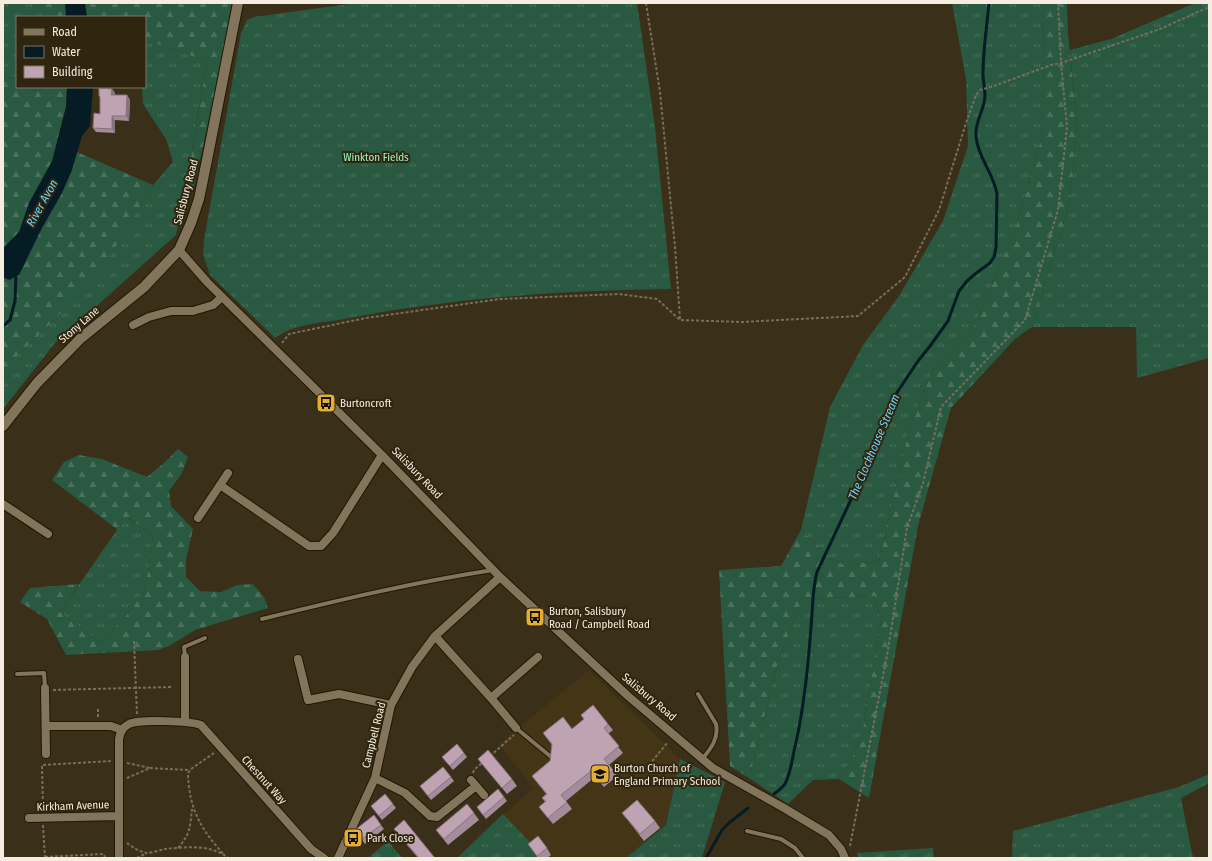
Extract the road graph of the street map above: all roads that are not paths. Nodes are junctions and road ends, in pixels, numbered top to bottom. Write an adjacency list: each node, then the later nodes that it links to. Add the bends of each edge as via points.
1 (238, 3): 2 (main road, Salisbury Road, via 199,198)
2 (179, 250): 3 (street, Salisbury Road); 5 (main road, Stony Lane, via 144,287 81,338 37,383)
3 (222, 297): 4 (street, via 213,305 193,311 171,311); 6 (street, Salisbury Road)
4 (133, 325)
5 (3, 426)
6 (382, 455): 8 (street, via 333,533 321,546 309,546); 12 (street, Salisbury Road)
7 (228, 473): 8 (street)
8 (220, 485): 10 (street)
9 (3, 504): 11 (street)
10 (198, 518)
11 (48, 534)
12 (493, 570): 13 (street, Salisbury Road); 14 (lane, via 340,599)
13 (500, 577): 15 (street, Campbell Road); 31 (street, Salisbury Road, via 628,696)
14 (262, 619)
15 (435, 636): 23 (street); 24 (street, Campbell Road, via 412,667)
16 (206, 638): 17 (lane, via 184,647)
17 (185, 657): 25 (street)
18 (538, 657): 23 (street)
19 (298, 659): 24 (street, via 308,700 339,694)
20 (17, 674): 21 (lane, via 44,673)
21 (45, 689): 26 (street)
22 (698, 694): 31 (lane, via 717,728 711,749)
23 (491, 698): 27 (street)
24 (391, 705): 32 (street, Campbell Road)
25 (186, 722): 28 (street, Chestnut Way, via 130,723); 38 (street, Chestnut Way, via 201,725 311,849)
26 (46, 726): 28 (street, via 111,726); 29 (street)
27 (518, 729): 30 (lane)
28 (122, 730): 34 (street, via 119,739)
29 (46, 754)
30 (550, 756)
31 (702, 759): 41 (street, Salisbury Road, via 713,768 829,835)
32 (375, 778): 33 (street, via 405,793 430,816 437,817 473,783); 39 (street, Campbell Road)
33 (484, 795)
34 (119, 816): 35 (street, Kirkham Avenue); 37 (street)
35 (29, 818)
36 (748, 831): 40 (lane, via 781,839 795,848)
37 (119, 858)
38 (324, 858)
39 (338, 858)
40 (803, 858)
41 (845, 858)

